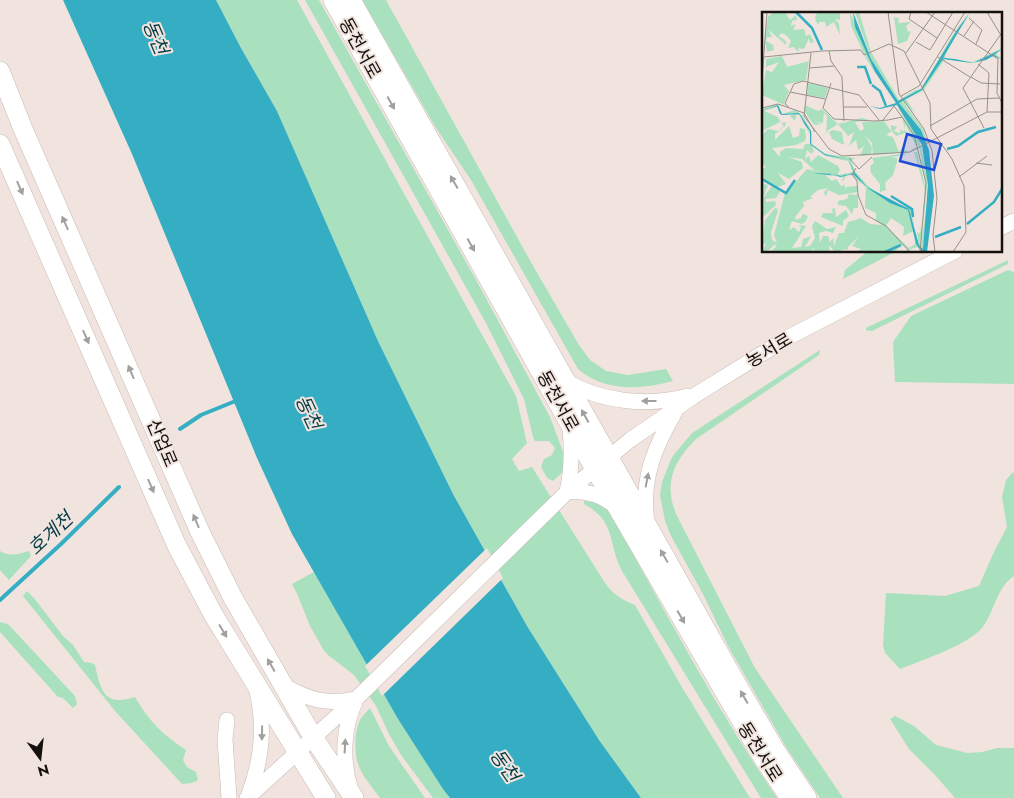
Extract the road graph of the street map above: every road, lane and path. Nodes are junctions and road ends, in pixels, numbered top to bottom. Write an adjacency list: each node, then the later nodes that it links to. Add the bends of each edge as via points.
1 (333, 0): 11 (main road, 동천서로, one-way to 11)
2 (351, 0): 8 (main road, 동천서로, one-way to 2)
3 (0, 71): 17 (main road, 산업로, one-way to 3, via 233,598 200,532)
4 (0, 144): 16 (main road, 산업로, one-way to 16, via 177,546)
5 (1014, 221): 6 (street)
6 (1002, 227)
7 (953, 252): 9 (street, 농서로, via 797,332)
8 (565, 380): 9 (street, one-way to 8, via 677,399 636,401 596,395); 12 (main road, 동천서로, one-way to 8)
9 (697, 394): 10 (street, 농서로)
10 (678, 407): 12 (street, 농서로); 15 (street, one-way to 10, via 645,487 649,468)
11 (569, 422): 12 (main road, 동천서로); 13 (street, via 572,458)
12 (602, 464): 13 (street, 농서로); 14 (main road, 동천서로); 15 (main road, 동천서로)
13 (567, 492): 14 (street, via 593,494 608,500); 18 (street, 농서로)
14 (618, 509): 26 (main road, 동천서로, one-way to 26, via 763,758)
15 (648, 528): 27 (main road, 동천서로, one-way to 15, via 741,692)
16 (256, 685): 21 (main road, 산업로); 23 (street, one-way to 23, via 262,715 262,741 260,761)
17 (284, 685): 18 (street, via 308,698 329,702); 20 (main road, 산업로)
18 (356, 698): 20 (street, 농서로); 22 (street, one-way to 18, via 347,777 345,748 348,722)
19 (227, 720): 24 (street, via 224,739)
20 (314, 737): 21 (street, 농서로); 22 (main road, 산업로)
21 (297, 752): 23 (street, 농서로); 25 (main road, 산업로)
22 (353, 796)
23 (247, 797)
24 (229, 798)
25 (326, 798)
26 (790, 798)
27 (807, 798)

